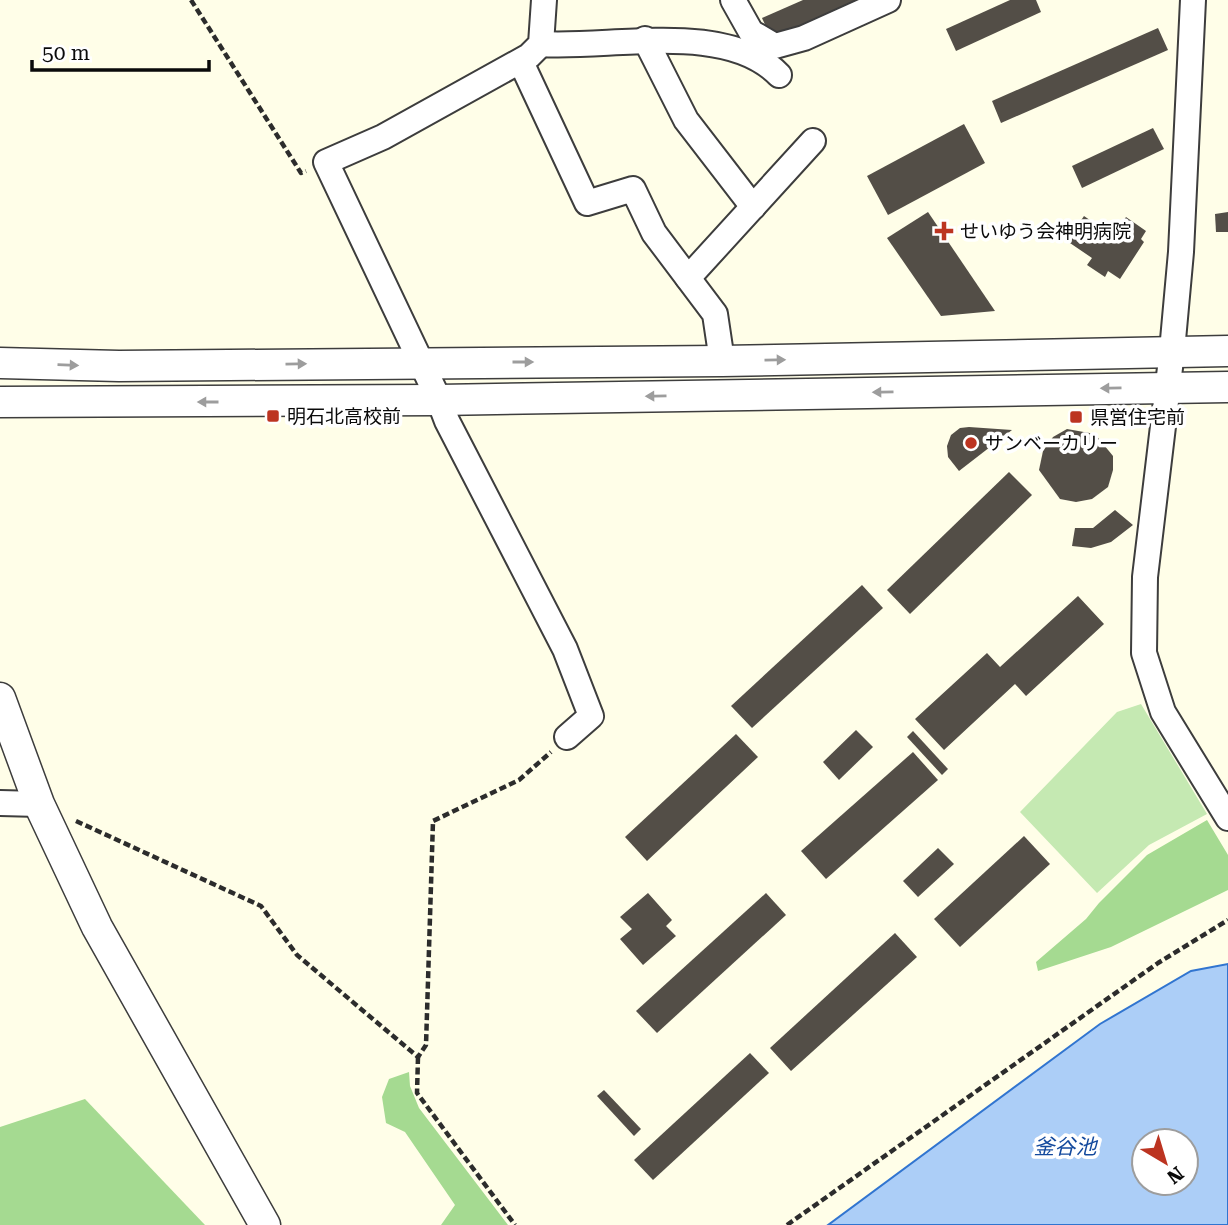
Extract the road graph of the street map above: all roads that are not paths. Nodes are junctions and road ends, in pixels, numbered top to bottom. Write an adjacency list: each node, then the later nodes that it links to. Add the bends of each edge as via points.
1 (544, 0): 6 (street)
2 (733, 0): 3 (street, via 751,32 775,46 804,38)
3 (888, 0)
4 (1193, 0): 12 (street)
5 (645, 39): 6 (street); 8 (street, via 725,46 767,63); 10 (street, via 686,120)
6 (541, 44): 7 (street)
7 (520, 62): 11 (street, via 586,203 633,189 654,233); 14 (street, via 326,162)
8 (779, 75)
9 (813, 141): 10 (street)
10 (753, 207): 11 (street)
11 (688, 278): 15 (street, via 715,314)
12 (1172, 351): 13 (street); 15 (street, one-way to 12); 17 (street)
13 (1228, 351)
14 (422, 362): 15 (street, one-way to 15); 16 (street, one-way to 14); 19 (street)
15 (722, 362)
16 (0, 363)
17 (1167, 387): 18 (street); 19 (street, one-way to 19); 25 (street, via 1145,577 1144,653 1163,712)
18 (1228, 387)
19 (439, 400): 20 (street, one-way to 20); 22 (street, via 565,649 591,716)
20 (0, 402)
21 (0, 698): 24 (street)
22 (567, 737)
23 (0, 803): 24 (street)
24 (39, 804): 26 (street, via 97,927)
25 (1228, 818)
26 (265, 1225)

